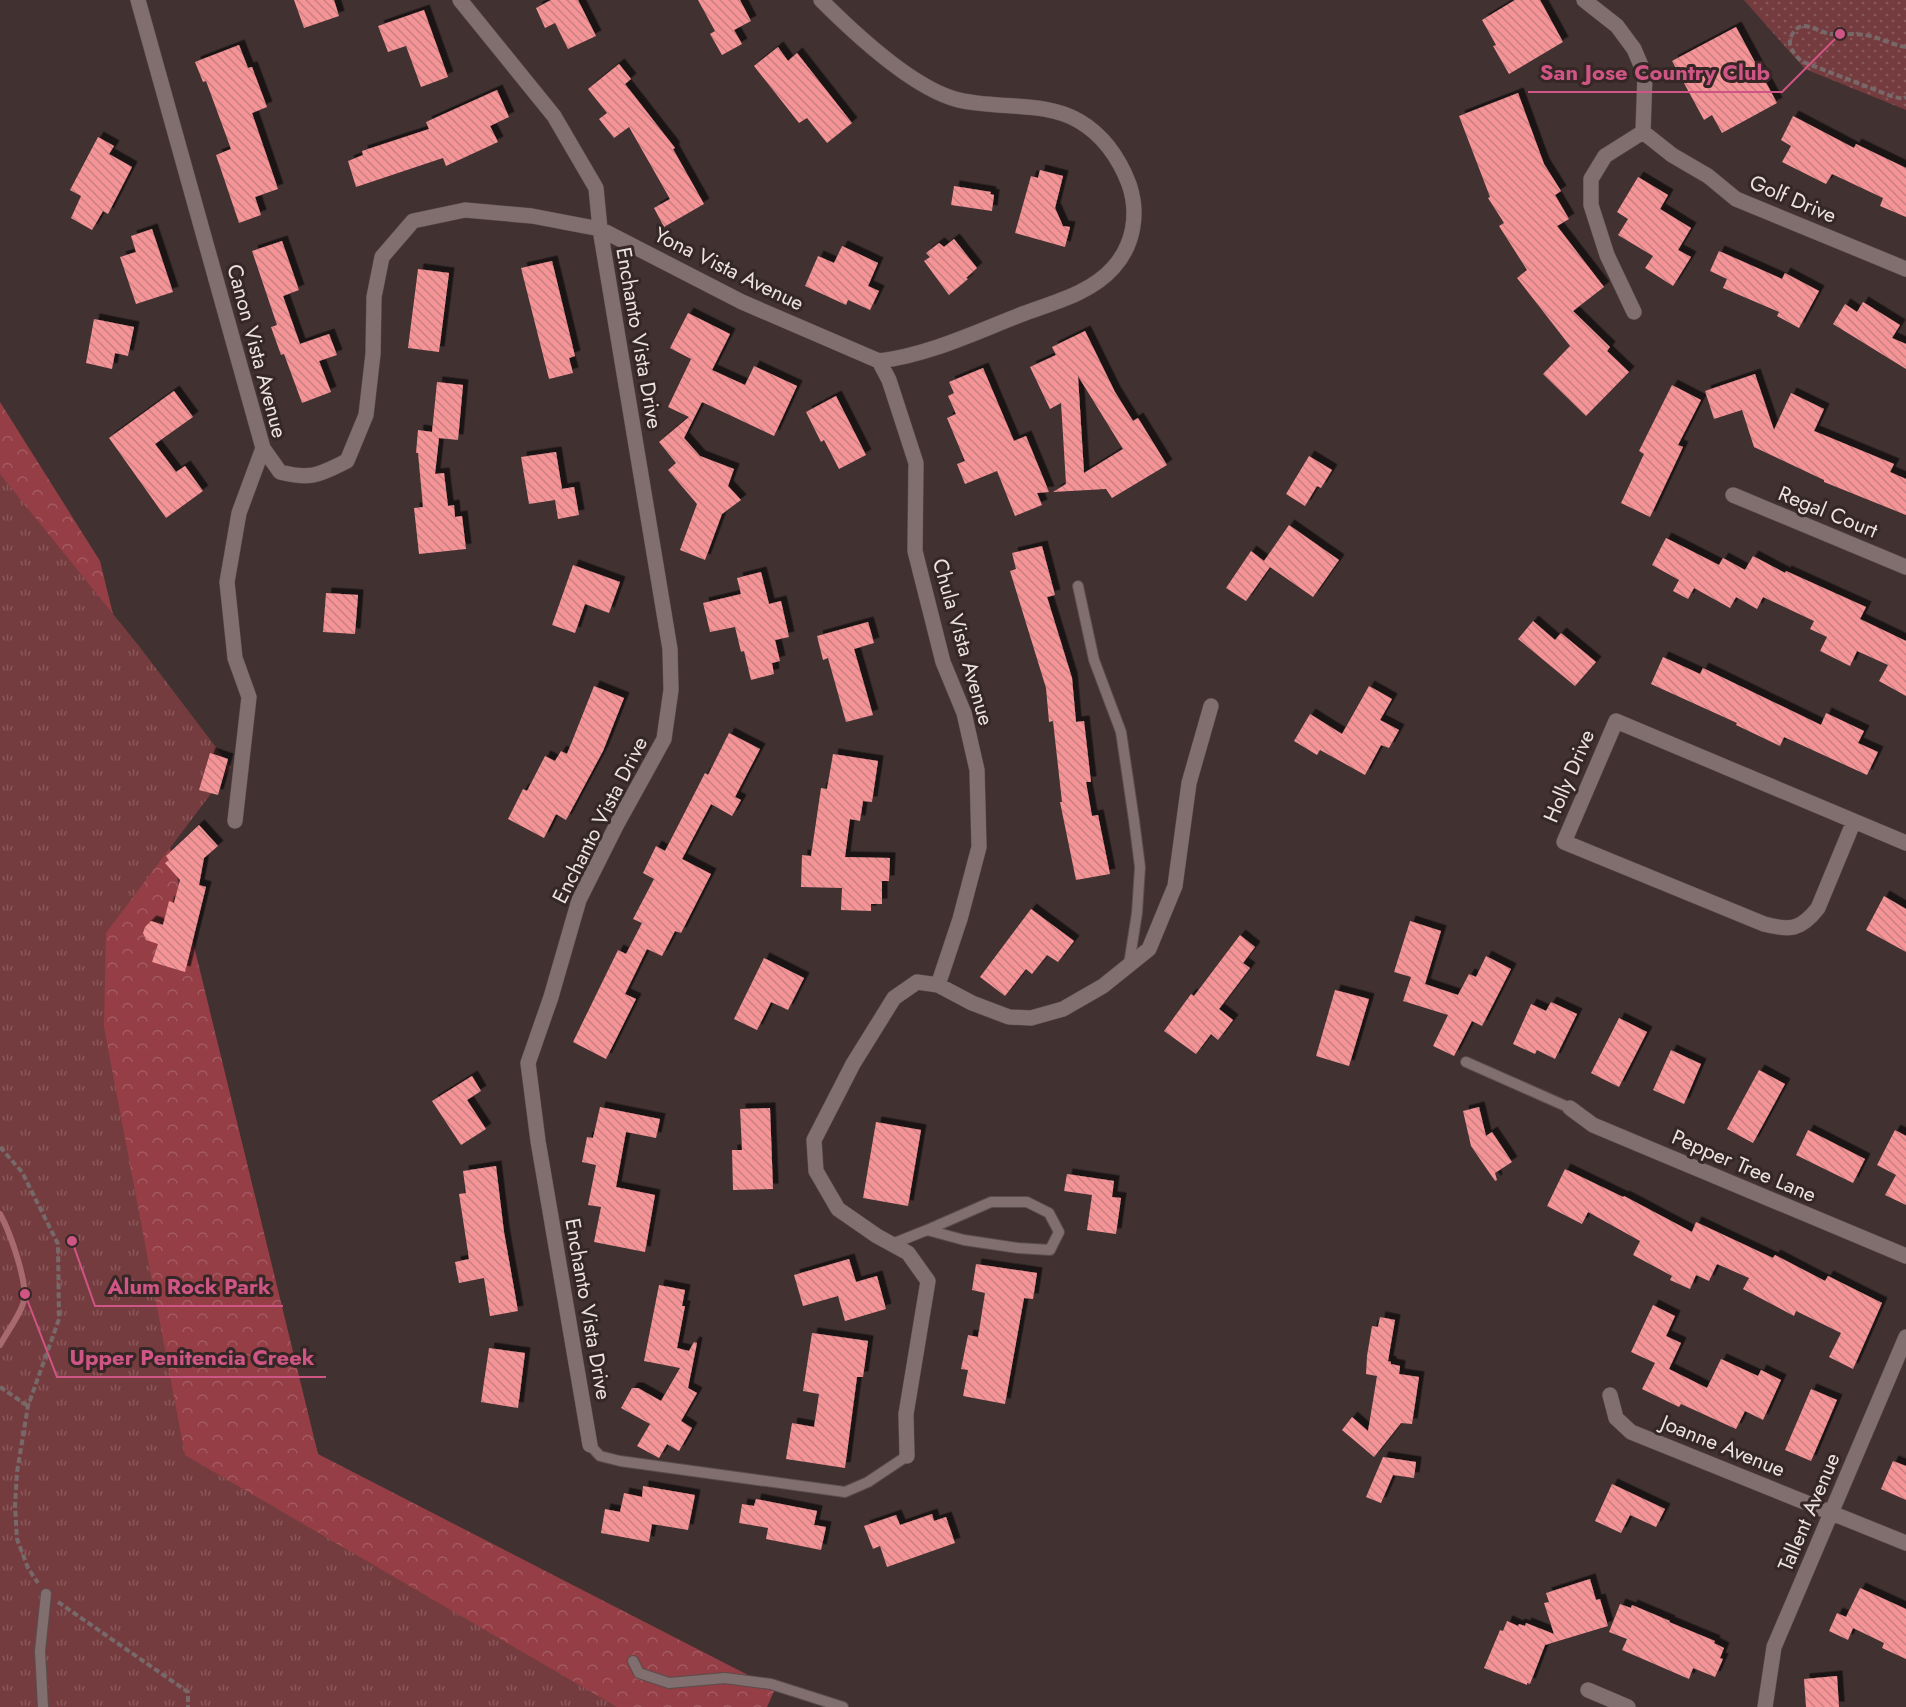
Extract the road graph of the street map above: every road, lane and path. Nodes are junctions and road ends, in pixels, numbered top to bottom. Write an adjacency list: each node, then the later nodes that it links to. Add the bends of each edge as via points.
1 (138, 0): 12 (street, Canon Vista Avenue)
2 (460, 0): 8 (street, Enchanto Vista Drive, via 554,116 596,188)
3 (821, 0): 11 (street, via 899,68 938,92 956,99 1052,111 1079,121 1104,141 1123,169 1134,198 1135,220 1128,245 1113,268 1098,281 1068,297 935,348)
4 (1584, 0): 7 (street, via 1617,26 1634,49 1645,75)
5 (1906, 47): 6 (path, via 1865,34 1830,34 1807,25 1792,33 1790,41 1792,52 1801,61 1891,96)
6 (1906, 97)
7 (1643, 132): 9 (street, Golf Drive, via 1736,199); 10 (street, via 1605,156 1591,178 1591,205 1607,255)
8 (600, 229): 11 (street, Yona Vista Avenue, via 742,303); 12 (street, Yona Vista Avenue, via 532,216 465,210 413,221 382,257 374,297 366,415 347,461 318,475 301,477 280,472); 32 (street, Enchanto Vista Drive, via 670,649 671,690 664,740 579,900 528,1063)
9 (1906, 269)
10 (1634, 312)
11 (879, 361): 21 (street, Chula Vista Avenue, via 916,463 915,551 943,662 964,713 976,770 980,847)
12 (263, 448): 17 (street, Canon Vista Avenue, via 239,513 227,582 235,658 249,697)
13 (1733, 495): 14 (street, Regal Court)
14 (1906, 567)
15 (1078, 586): 20 (lane, via 1094,660 1121,732 1134,820 1140,867)
16 (1211, 706): 20 (street, via 1189,783 1175,886 1149,949)
17 (235, 821)
18 (1854, 821): 18 (street, Holly Drive, via 1616,721 1564,842 1780,929 1808,921 1818,908); 19 (street, Holly Drive)
19 (1906, 843)
20 (1130, 964): 21 (street, via 1063,1009 1031,1017 1010,1017)
21 (938, 985): 26 (street, via 917,982 894,998 853,1064 814,1140 816,1171 838,1209)
22 (1466, 1062): 23 (lane)
23 (1570, 1107): 27 (street, Pepper Tree Lane, via 1593,1125)
24 (0, 1147): 31 (path, via 22,1172 58,1244 59,1320)
25 (927, 1230): 25 (lane, via 964,1240 1050,1250 1059,1232 1049,1213 1027,1202 991,1203); 26 (lane)
26 (892, 1244): 33 (street, via 908,1252 928,1281 906,1414)
27 (1906, 1256)
28 (1906, 1337): 34 (street, Tallent Avenue)
29 (0, 1387): 31 (path)
30 (1610, 1395): 34 (street, Joanne Avenue, via 1616,1418 1631,1432)
31 (28, 1406): 36 (path, via 17,1472 17,1539 28,1568)
32 (590, 1445): 33 (lane, via 600,1456 620,1461 845,1492)
33 (907, 1456)
34 (1832, 1512): 35 (street, Joanne Avenue); 43 (street, Tallent Avenue, via 1774,1647)
35 (1906, 1543)
36 (46, 1594): 39 (lane, via 40,1651); 40 (path, via 188,1692)
37 (633, 1661): 41 (lane, via 639,1673 669,1683 725,1678 771,1684)
38 (1588, 1690): 42 (street)
39 (43, 1707)
40 (188, 1707)
41 (843, 1707)
42 (1629, 1707)
43 (1765, 1707)

